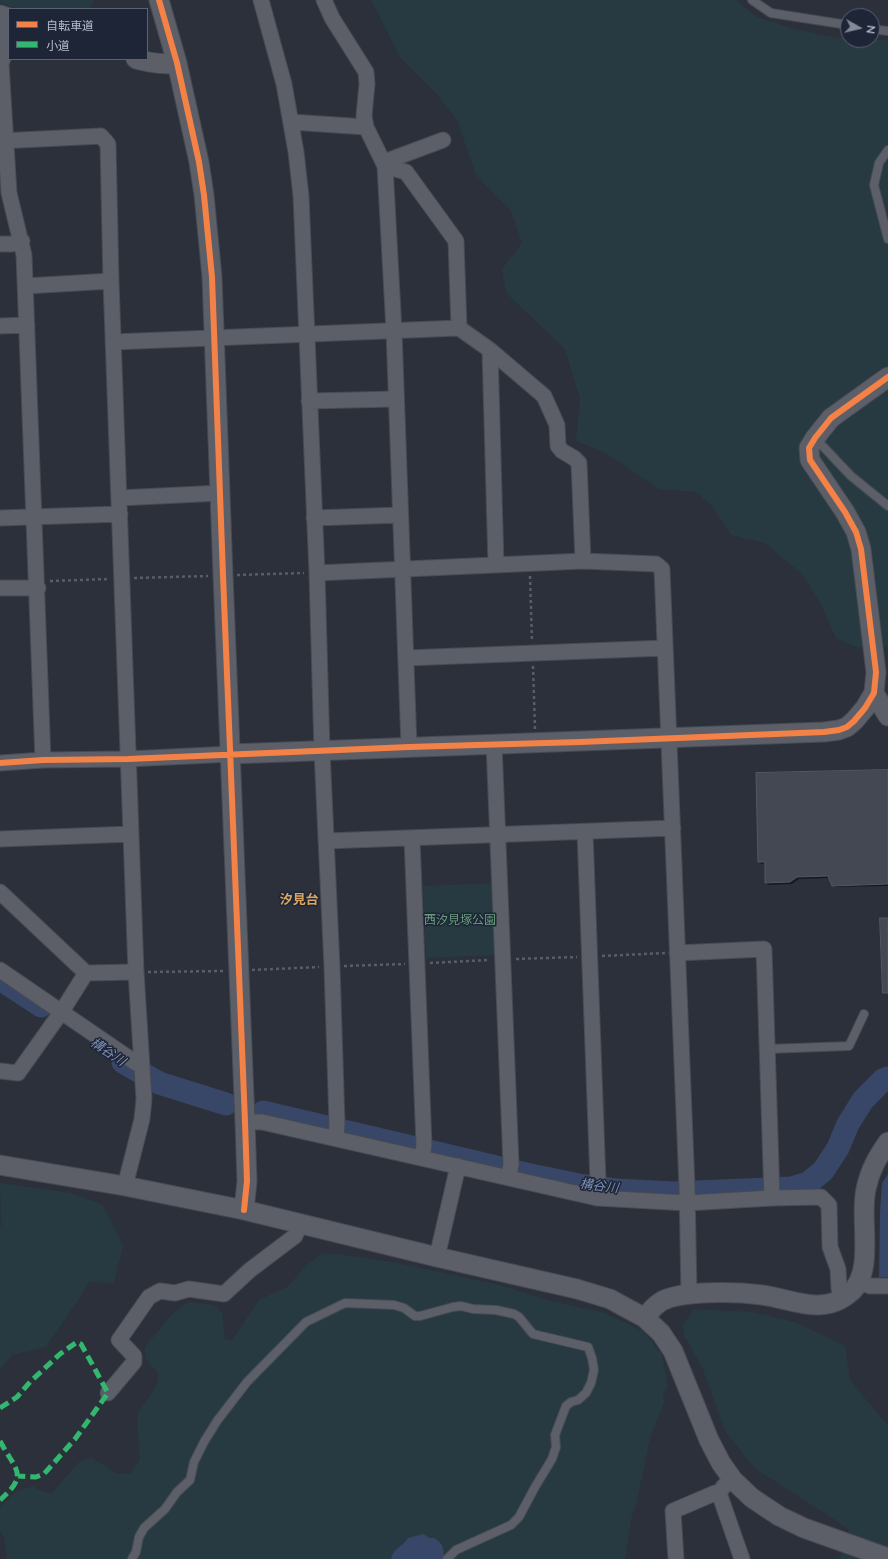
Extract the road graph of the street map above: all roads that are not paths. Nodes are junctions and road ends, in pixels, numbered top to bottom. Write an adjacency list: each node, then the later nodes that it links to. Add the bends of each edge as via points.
1 (261, 0): 10 (street, via 284,84)
2 (324, 0): 11 (street, via 332,18 366,72)
3 (752, 0): 6 (lane, via 771,13)
4 (164, 1): 8 (street)
5 (5, 17): 9 (street, via 2,28 3,58)
6 (840, 24)
7 (140, 60): 8 (street, via 150,63)
8 (177, 63): 26 (street, via 204,195)
9 (0, 64): 13 (street)
10 (291, 122): 11 (street); 25 (street, via 301,196)
11 (366, 127): 15 (street)
12 (443, 140): 15 (street, via 392,160)
13 (3, 141): 17 (street, via 9,193); 19 (street, via 101,136 108,144)
14 (888, 150): 16 (lane, via 879,163 874,185)
15 (385, 166): 23 (street, via 406,172 456,241); 24 (street)
16 (888, 239)
17 (22, 241): 18 (street); 20 (street)
18 (0, 244)
19 (111, 281): 20 (street); 27 (street)
20 (26, 286): 21 (street)
21 (27, 325): 22 (street); 38 (street)
22 (0, 326)
23 (459, 328): 24 (street); 28 (street)
24 (394, 331): 25 (street); 30 (street)
25 (306, 334): 26 (street); 31 (street)
26 (215, 336): 27 (street); 33 (street)
27 (113, 342): 34 (street)
28 (490, 350): 41 (street, via 544,396 557,425 558,446 579,463); 42 (street)
29 (888, 377): 32 (street, via 831,418)
30 (396, 399): 31 (street); 37 (street)
31 (309, 401): 40 (street)
32 (815, 438): 35 (lane, via 851,476); 49 (street, via 809,448 810,460 845,512 856,532 861,549 876,672)
33 (220, 493): 34 (street); 55 (street)
34 (119, 498): 36 (street)
35 (888, 506)
36 (120, 514): 38 (street); 56 (street)
37 (400, 515): 40 (street); 43 (street)
38 (34, 517): 39 (street); 45 (street)
39 (0, 518)
40 (314, 518): 44 (street)
41 (583, 561): 42 (street); 47 (street, via 656,564 662,569)
42 (496, 565): 43 (street)
43 (402, 569): 44 (street); 48 (street)
44 (317, 573): 54 (street)
45 (37, 585): 46 (street); 57 (street)
46 (0, 588)
47 (665, 648): 48 (street); 51 (street)
48 (406, 658): 53 (street)
49 (874, 693): 50 (street); 51 (street, via 854,721 839,730)
50 (888, 716)
51 (669, 738): 52 (street); 59 (street)
52 (494, 744): 53 (street); 62 (street)
53 (409, 747): 54 (street)
54 (322, 751): 55 (street); 65 (street)
55 (231, 754): 56 (street); 76 (street)
56 (128, 759): 57 (street); 61 (street)
57 (43, 760): 58 (street)
58 (0, 763)
59 (673, 828): 60 (street); 67 (street)
60 (585, 832): 62 (street); 84 (street)
61 (131, 834): 64 (street); 69 (street)
62 (498, 835): 63 (street); 82 (street)
63 (412, 838): 65 (street); 79 (street)
64 (0, 839)
65 (326, 841): 77 (street)
66 (0, 892): 70 (street)
67 (677, 953): 73 (street, via 764,949); 86 (street)
68 (0, 970): 72 (street)
69 (136, 972): 70 (street); 75 (street)
70 (86, 974): 72 (street)
71 (864, 1014): 73 (lane, via 849,1046)
72 (59, 1016): 74 (street, via 18,1073); 75 (street, via 136,1063)
73 (767, 1049): 85 (street)
74 (0, 1071)
75 (142, 1072): 83 (street, via 142,1119)
76 (246, 1122): 77 (street); 87 (street, via 248,1182)
77 (337, 1132): 79 (street)
78 (888, 1142): 90 (street, via 873,1164 866,1190 863,1216 864,1268)
79 (423, 1153): 81 (street)
80 (0, 1165): 83 (street)
81 (458, 1166): 82 (street); 89 (street)
82 (510, 1172): 84 (street)
83 (125, 1186): 87 (street)
84 (598, 1191): 86 (street)
85 (772, 1191): 86 (street); 93 (street, via 821,1197 829,1205 830,1247 838,1269 839,1289)
86 (687, 1196): 92 (street)
87 (244, 1210): 88 (street)
88 (300, 1224): 89 (street); 95 (street, via 295,1236 250,1270 224,1294 189,1289 175,1293 160,1291 150,1297 119,1340 134,1356 134,1362)
89 (437, 1257): 94 (street, via 577,1289 610,1299)
90 (859, 1282): 91 (street, via 870,1286); 93 (street, via 853,1291)
91 (888, 1286)
92 (689, 1294): 93 (street, via 762,1295 821,1306); 94 (street, via 661,1301 651,1309)
93 (845, 1296)
94 (646, 1318): 96 (street, via 673,1351 709,1440)
95 (108, 1393)
96 (733, 1480): 97 (street, via 721,1488); 98 (street, via 752,1498 779,1516 804,1528)
97 (719, 1493): 101 (street, via 673,1511); 102 (street)
98 (888, 1558)
99 (132, 1559): 100 (lane, via 144,1528 165,1509 176,1492 190,1480 194,1462 204,1442 217,1420 247,1382 306,1322 345,1303 394,1304 415,1316 461,1306 496,1310 519,1317 533,1334 588,1347 590,1351 594,1370 591,1383 586,1393 566,1406 555,1435 556,1447 552,1459 519,1517 511,1525 456,1550)
100 (447, 1559)
101 (676, 1559)
102 (742, 1559)

